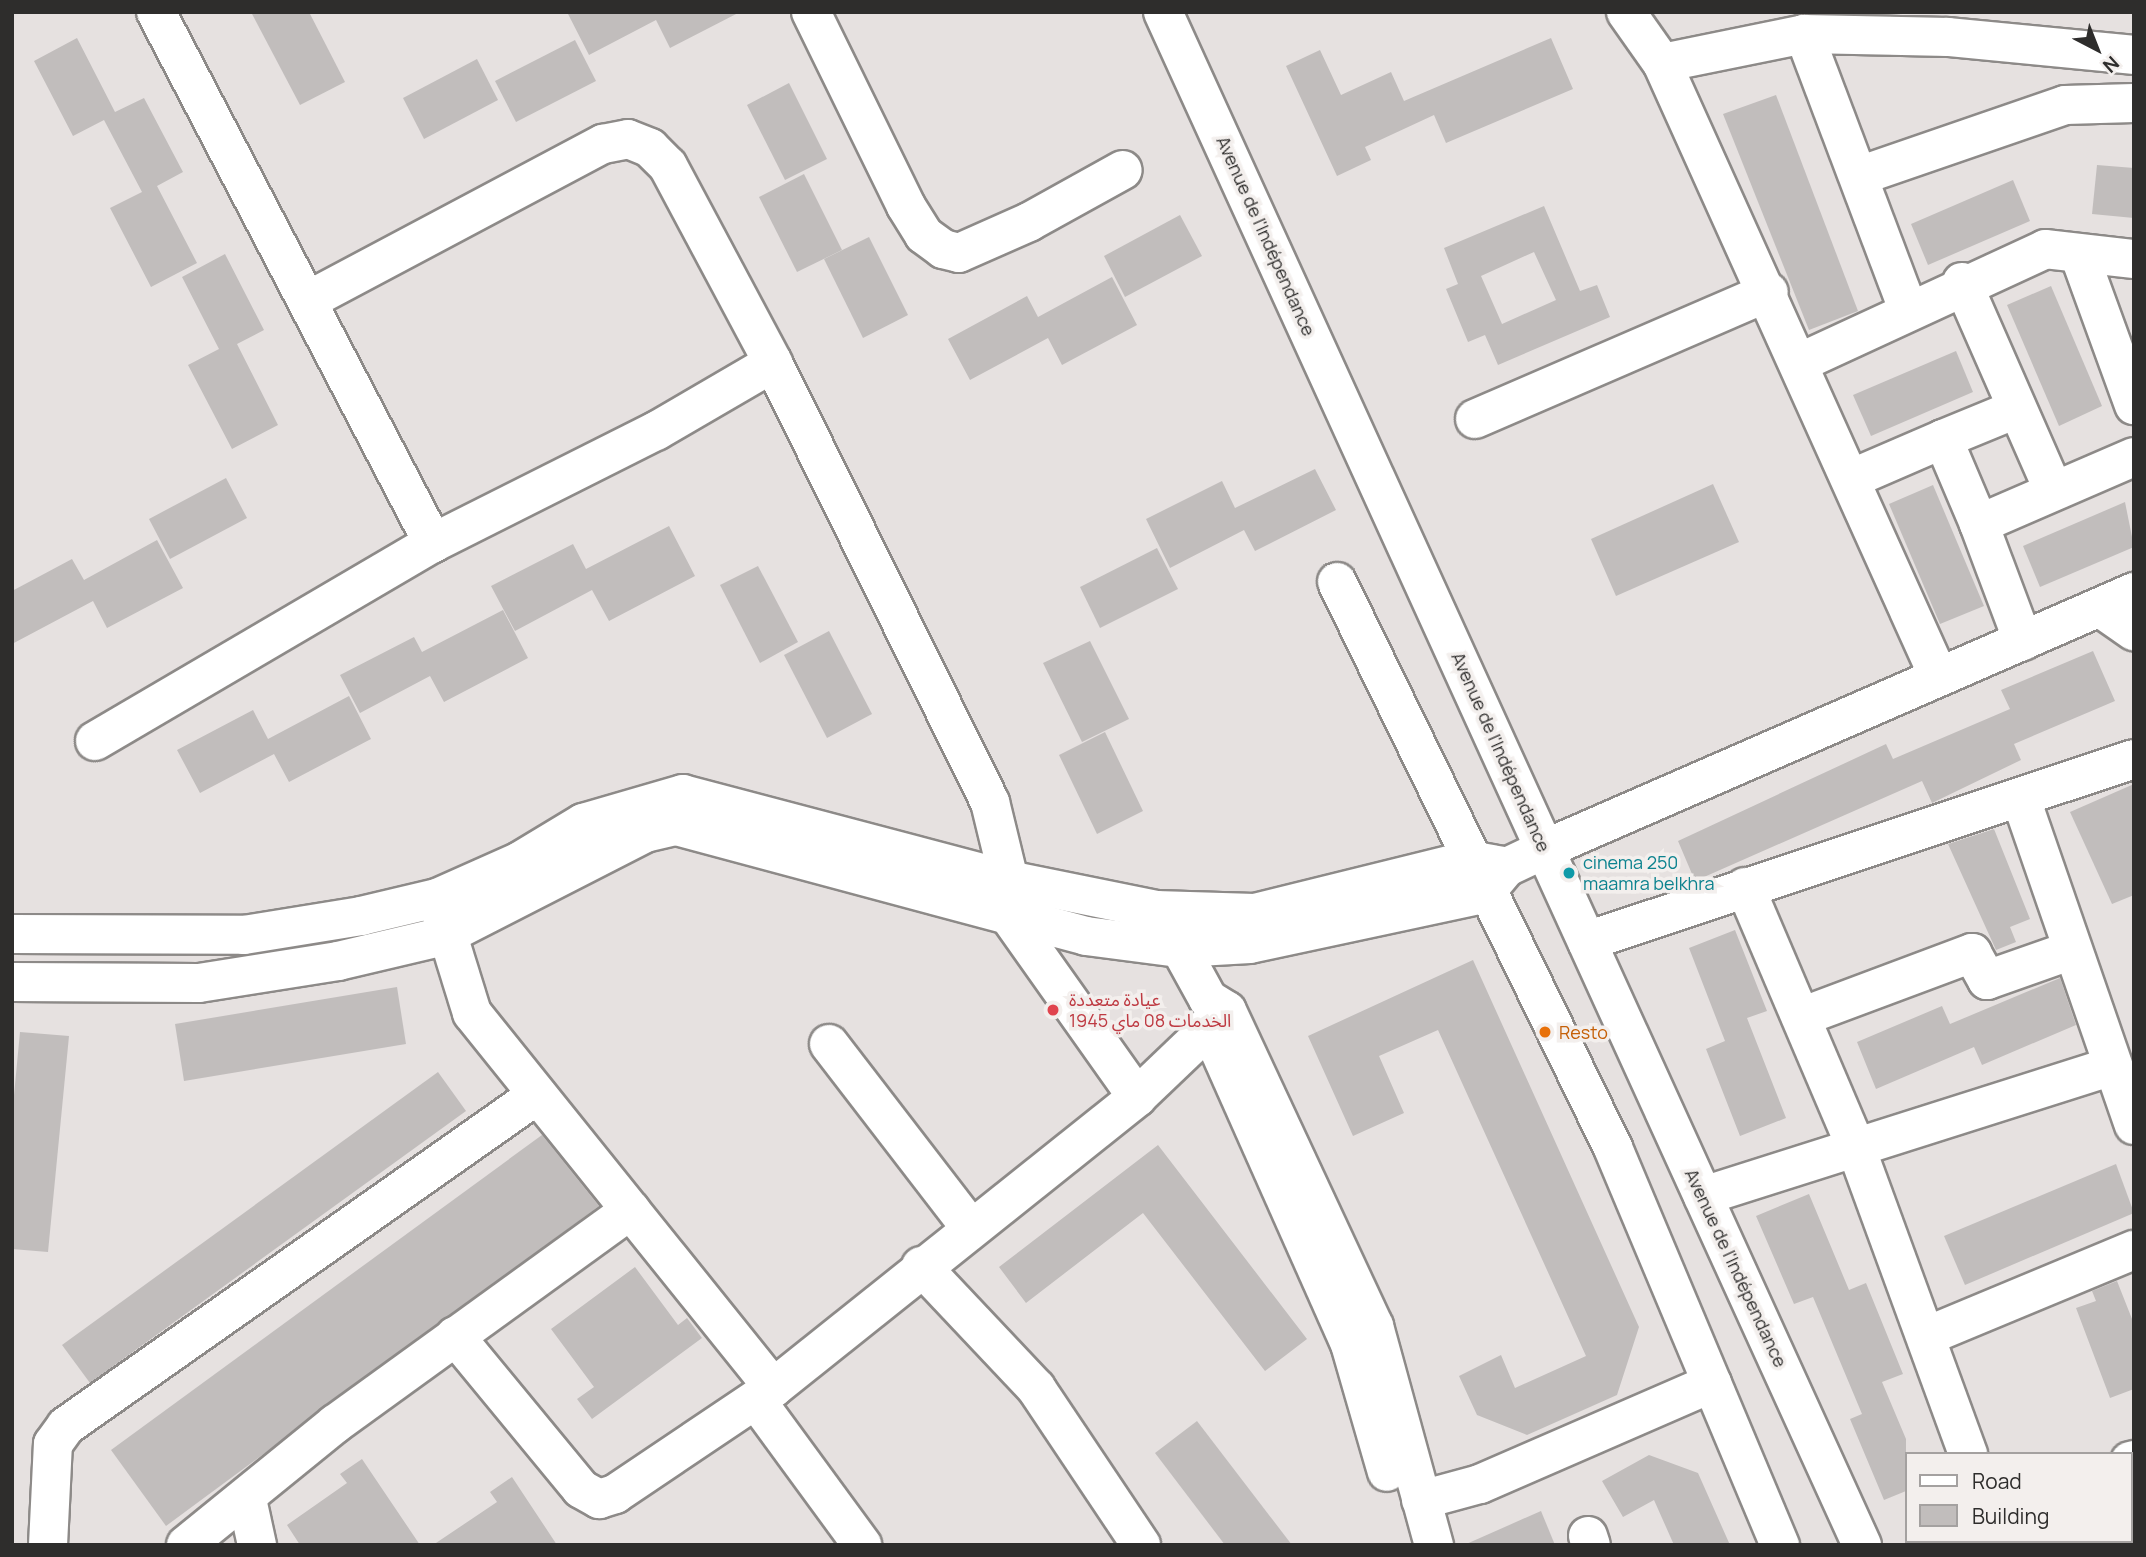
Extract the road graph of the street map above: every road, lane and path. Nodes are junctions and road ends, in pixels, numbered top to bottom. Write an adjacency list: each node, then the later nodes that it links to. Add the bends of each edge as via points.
1 (156, 12): 15 (street)
2 (811, 12): 9 (street, via 906,206 923,235 943,249 959,253 1017,228)
3 (1626, 12): 7 (street)
4 (1171, 20): 36 (street, Avenue de l'Indépendance)
5 (1804, 34): 6 (street, via 1948,37); 7 (street); 10 (street)
6 (2134, 55)
7 (1662, 63): 14 (street)
8 (2134, 103): 10 (street, via 2065,105)
9 (1123, 170)
10 (1859, 176): 16 (street)
11 (2079, 254): 12 (street); 13 (street, via 2045,249); 19 (street)
12 (2134, 259)
13 (1962, 282): 16 (street); 20 (street)
14 (1769, 292): 17 (street); 21 (street)
15 (309, 300): 18 (street, via 603,145 628,139 650,148 668,166); 27 (street)
16 (1908, 309): 17 (street)
17 (1801, 362): 24 (street)
18 (773, 363): 27 (street, via 656,430); 41 (street, via 990,802)
19 (2134, 405)
20 (2016, 409): 22 (street); 25 (street)
21 (1475, 419)
22 (1944, 439): 24 (street); 26 (street)
23 (2134, 457): 25 (street)
24 (1853, 478): 32 (street)
25 (2053, 489): 26 (street)
26 (1979, 524): 31 (street)
27 (433, 543): 33 (street)
28 (1337, 582): 37 (street)
29 (2118, 601): 30 (street); 31 (street)
30 (2134, 631)
31 (2023, 641): 32 (street)
32 (1938, 676): 36 (street)
33 (94, 741)
34 (2134, 759): 35 (street)
35 (2021, 799): 39 (street, via 1960,812); 48 (street)
36 (1545, 849): 38 (street); 46 (street, Avenue de l'Indépendance)
37 (1469, 860): 38 (street); 42 (street)
38 (1496, 881): 42 (street); 66 (street)
39 (1745, 887): 46 (street); 52 (street)
40 (437, 898): 41 (street, via 520,861 583,823 683,794); 44 (street, via 244,935); 45 (street)
41 (1009, 898): 42 (street, via 1156,909); 45 (street, via 676,826 645,833); 47 (street, via 1086,936); 56 (street)
42 (1255, 928): 47 (street)
43 (12, 934): 44 (street)
44 (96, 936): 50 (street)
45 (444, 936): 50 (street, via 338,961 199,983); 55 (street, via 472,1013)
46 (1587, 941): 59 (street, Avenue de l'Indépendance)
47 (1180, 948): 51 (street)
48 (2073, 950): 52 (street, via 1987,980 1972,953); 54 (street)
49 (12, 982): 50 (street)
50 (83, 986)
51 (1214, 1013): 56 (street); 70 (street, via 1374,1326); 76 (street, via 1350,1344)
52 (1801, 1017): 58 (street)
53 (829, 1044): 61 (street)
54 (2113, 1066): 57 (street); 58 (street)
55 (537, 1095): 60 (street); 71 (street, via 66,1426 53,1444)
56 (1137, 1097): 61 (street)
57 (2133, 1121)
58 (1855, 1145): 59 (street); 65 (street)
59 (1703, 1196): 79 (street, Avenue de l'Indépendance)
60 (631, 1210): 64 (street); 67 (street)
61 (970, 1227): 63 (street)
62 (2134, 1250): 65 (street)
63 (921, 1266): 67 (street); 75 (street, via 1036,1388)
64 (455, 1336): 67 (street, via 582,1489 599,1499); 69 (street, via 335,1424)
65 (1927, 1336): 68 (street)
66 (1712, 1383): 70 (street, via 1480,1484); 78 (street)
67 (764, 1394): 74 (street)
68 (1967, 1452)
69 (247, 1499): 72 (street); 73 (street)
70 (1421, 1500): 77 (street)
71 (48, 1545)
72 (186, 1545)
73 (257, 1545)
74 (862, 1545)
75 (1141, 1545)
76 (1407, 1545)
77 (1434, 1545)
78 (1780, 1545)
79 (1862, 1545)

